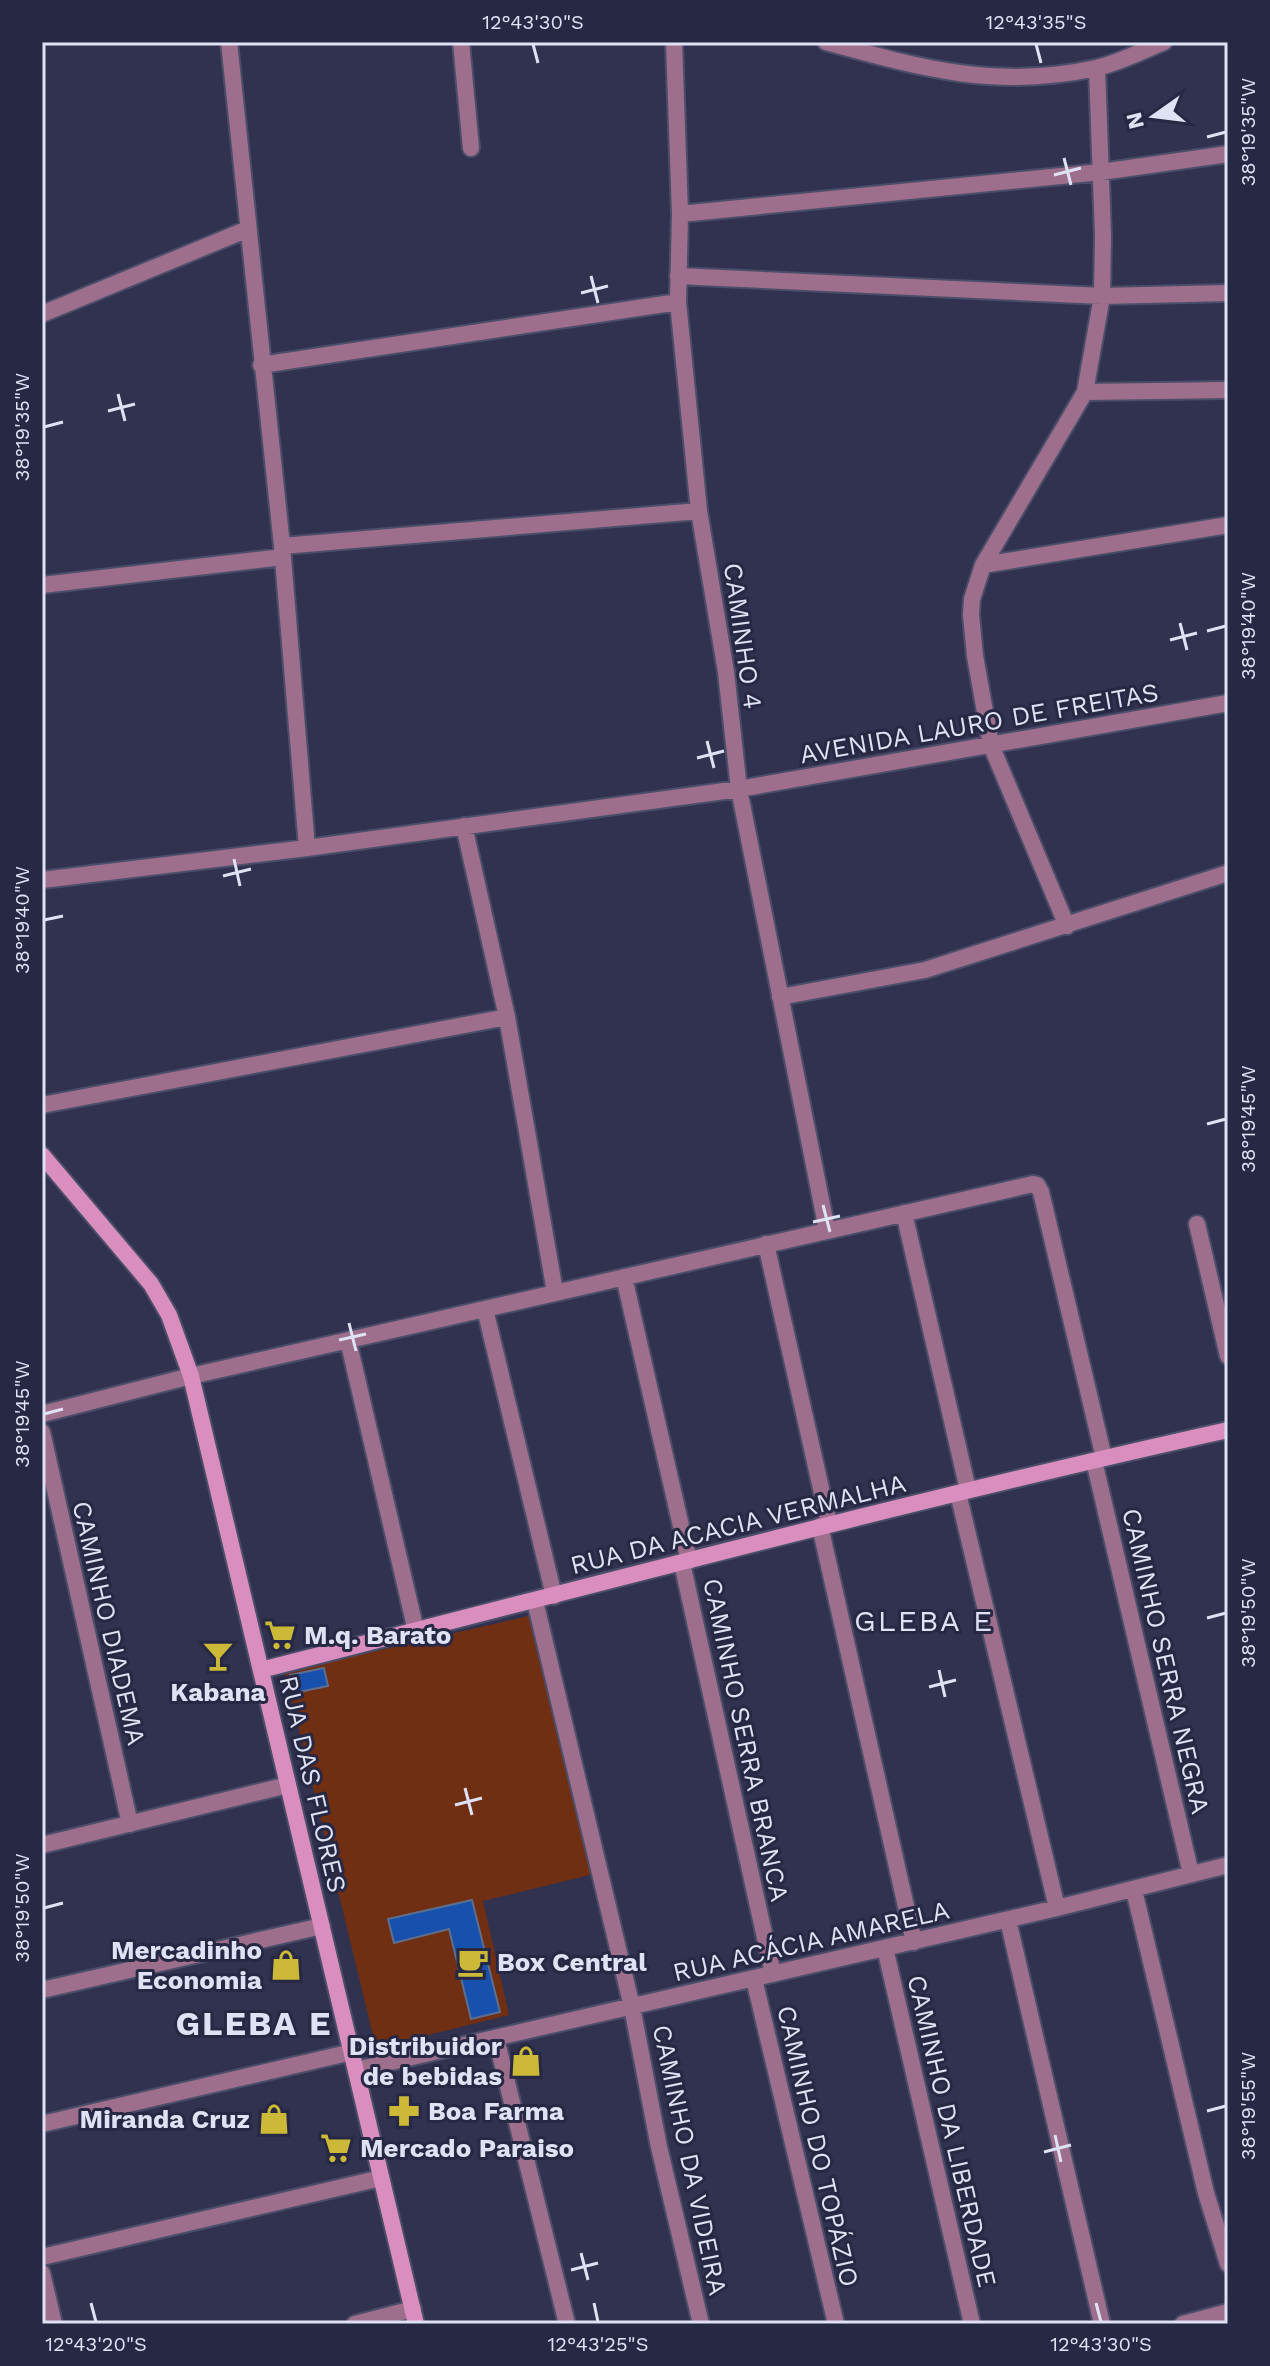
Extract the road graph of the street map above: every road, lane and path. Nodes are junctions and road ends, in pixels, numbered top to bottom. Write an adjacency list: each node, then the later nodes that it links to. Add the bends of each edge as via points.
1 (229, 42): 11 (street)
2 (461, 42): 7 (street)
3 (674, 42): 10 (street, CAMINHO 4)
4 (826, 42): 6 (street, via 909,65 982,77)
5 (1164, 42): 6 (street)
6 (1097, 68): 9 (street)
7 (471, 148)
8 (1228, 154): 9 (street)
9 (1101, 172): 10 (street); 14 (street)
10 (680, 214): 12 (street, CAMINHO 4)
11 (248, 229): 16 (street); 17 (street)
12 (678, 276): 14 (street); 15 (street, CAMINHO 4)
13 (1228, 293): 14 (street)
14 (1102, 296): 19 (street)
15 (678, 302): 17 (street); 20 (street, CAMINHO 4)
16 (42, 314)
17 (261, 365): 22 (street)
18 (1228, 390): 19 (street)
19 (1085, 392): 23 (street)
20 (699, 511): 22 (street); 27 (street, CAMINHO 4)
21 (1228, 525): 23 (street)
22 (282, 552): 24 (street); 29 (street)
23 (983, 565): 26 (street, via 971,615)
24 (42, 585)
25 (1228, 703): 26 (street, AVENIDA LAURO DE FREITAS)
26 (991, 745): 27 (street, AVENIDA LAURO DE FREITAS); 32 (street)
27 (739, 789): 28 (street, AVENIDA LAURO DE FREITAS); 33 (street, CAMINHO 4)
28 (464, 826): 29 (street, AVENIDA LAURO DE FREITAS); 34 (street)
29 (307, 848): 31 (street, AVENIDA LAURO DE FREITAS)
30 (1228, 873): 32 (street)
31 (42, 880)
32 (1067, 926): 33 (street, via 925,970)
33 (780, 997): 39 (street, CAMINHO 4)
34 (507, 1017): 35 (street); 42 (street)
35 (42, 1105)
36 (42, 1155): 46 (street, RUA DAS FLORES, via 151,1284 169,1315)
37 (904, 1213): 39 (street); 50 (street, CAMINHO SERRA NEGRA, via 1037,1185); 51 (street)
38 (1197, 1224): 45 (street)
39 (827, 1230): 40 (street)
40 (766, 1244): 41 (street); 52 (street)
41 (624, 1277): 42 (street); 53 (street, CAMINHO SERRA BRANCA)
42 (555, 1292): 43 (street)
43 (485, 1309): 44 (street); 54 (street)
44 (348, 1340): 46 (street); 56 (street)
45 (1228, 1356)
46 (191, 1376): 47 (street); 57 (street, RUA DAS FLORES)
47 (42, 1414)
48 (1228, 1430): 50 (street, RUA DA ACACIA VERMALHA)
49 (42, 1432): 59 (street, CAMINHO DIADEMA)
50 (1099, 1459): 51 (street, RUA DA ACACIA VERMALHA); 62 (street, CAMINHO SERRA NEGRA)
51 (963, 1492): 52 (street, RUA DA ACACIA VERMALHA); 64 (street)
52 (825, 1525): 53 (street, RUA DA ACACIA VERMALHA); 67 (street)
53 (686, 1562): 54 (street, RUA DA ACACIA VERMALHA); 69 (street, CAMINHO SERRA BRANCA)
54 (554, 1596): 55 (street, RUA DA ACACIA VERMALHA)
55 (535, 1601): 56 (street, RUA DA ACACIA VERMALHA); 72 (street, CAMINHO DA VIDEIRA)
56 (416, 1631): 57 (street, RUA DA ACACIA VERMALHA)
57 (261, 1670): 58 (street, RUA DAS FLORES)
58 (288, 1785): 59 (street); 66 (street, RUA DAS FLORES)
59 (130, 1824): 60 (street)
60 (42, 1845)
61 (1228, 1865): 62 (street, RUA ACÁCIA AMARELA)
62 (1191, 1874): 63 (street, RUA ACÁCIA AMARELA)
63 (1134, 1890): 64 (street, RUA ACÁCIA AMARELA); 79 (street)
64 (1057, 1908): 65 (street, RUA ACÁCIA AMARELA)
65 (1008, 1920): 67 (street, RUA ACÁCIA AMARELA); 89 (street)
66 (322, 1926): 71 (street); 74 (street, RUA DAS FLORES)
67 (914, 1942): 68 (street, RUA ACÁCIA AMARELA)
68 (885, 1948): 69 (street, RUA ACÁCIA AMARELA); 88 (street, CAMINHO DA LIBERDADE)
69 (773, 1974): 70 (street, RUA ACÁCIA AMARELA)
70 (754, 1979): 72 (street, RUA ACÁCIA AMARELA); 87 (street, CAMINHO DO TOPÁZIO)
71 (42, 1990)
72 (632, 2007): 73 (street, RUA ACÁCIA AMARELA); 86 (street, CAMINHO DA VIDEIRA)
73 (496, 2038): 75 (street, RUA ACÁCIA AMARELA); 85 (street)
74 (352, 2052): 75 (street, RUA DAS FLORES); 76 (street)
75 (356, 2070): 77 (street, RUA DAS FLORES)
76 (42, 2124)
77 (381, 2178): 78 (street); 82 (street, RUA DAS FLORES)
78 (42, 2257)
79 (1228, 2264)
80 (42, 2273): 83 (street)
81 (1228, 2312): 90 (street)
82 (414, 2317): 84 (street)
83 (54, 2324)
84 (355, 2324)
85 (567, 2324)
86 (701, 2324)
87 (836, 2324)
88 (972, 2324)
89 (1102, 2324)
90 (1183, 2324)

